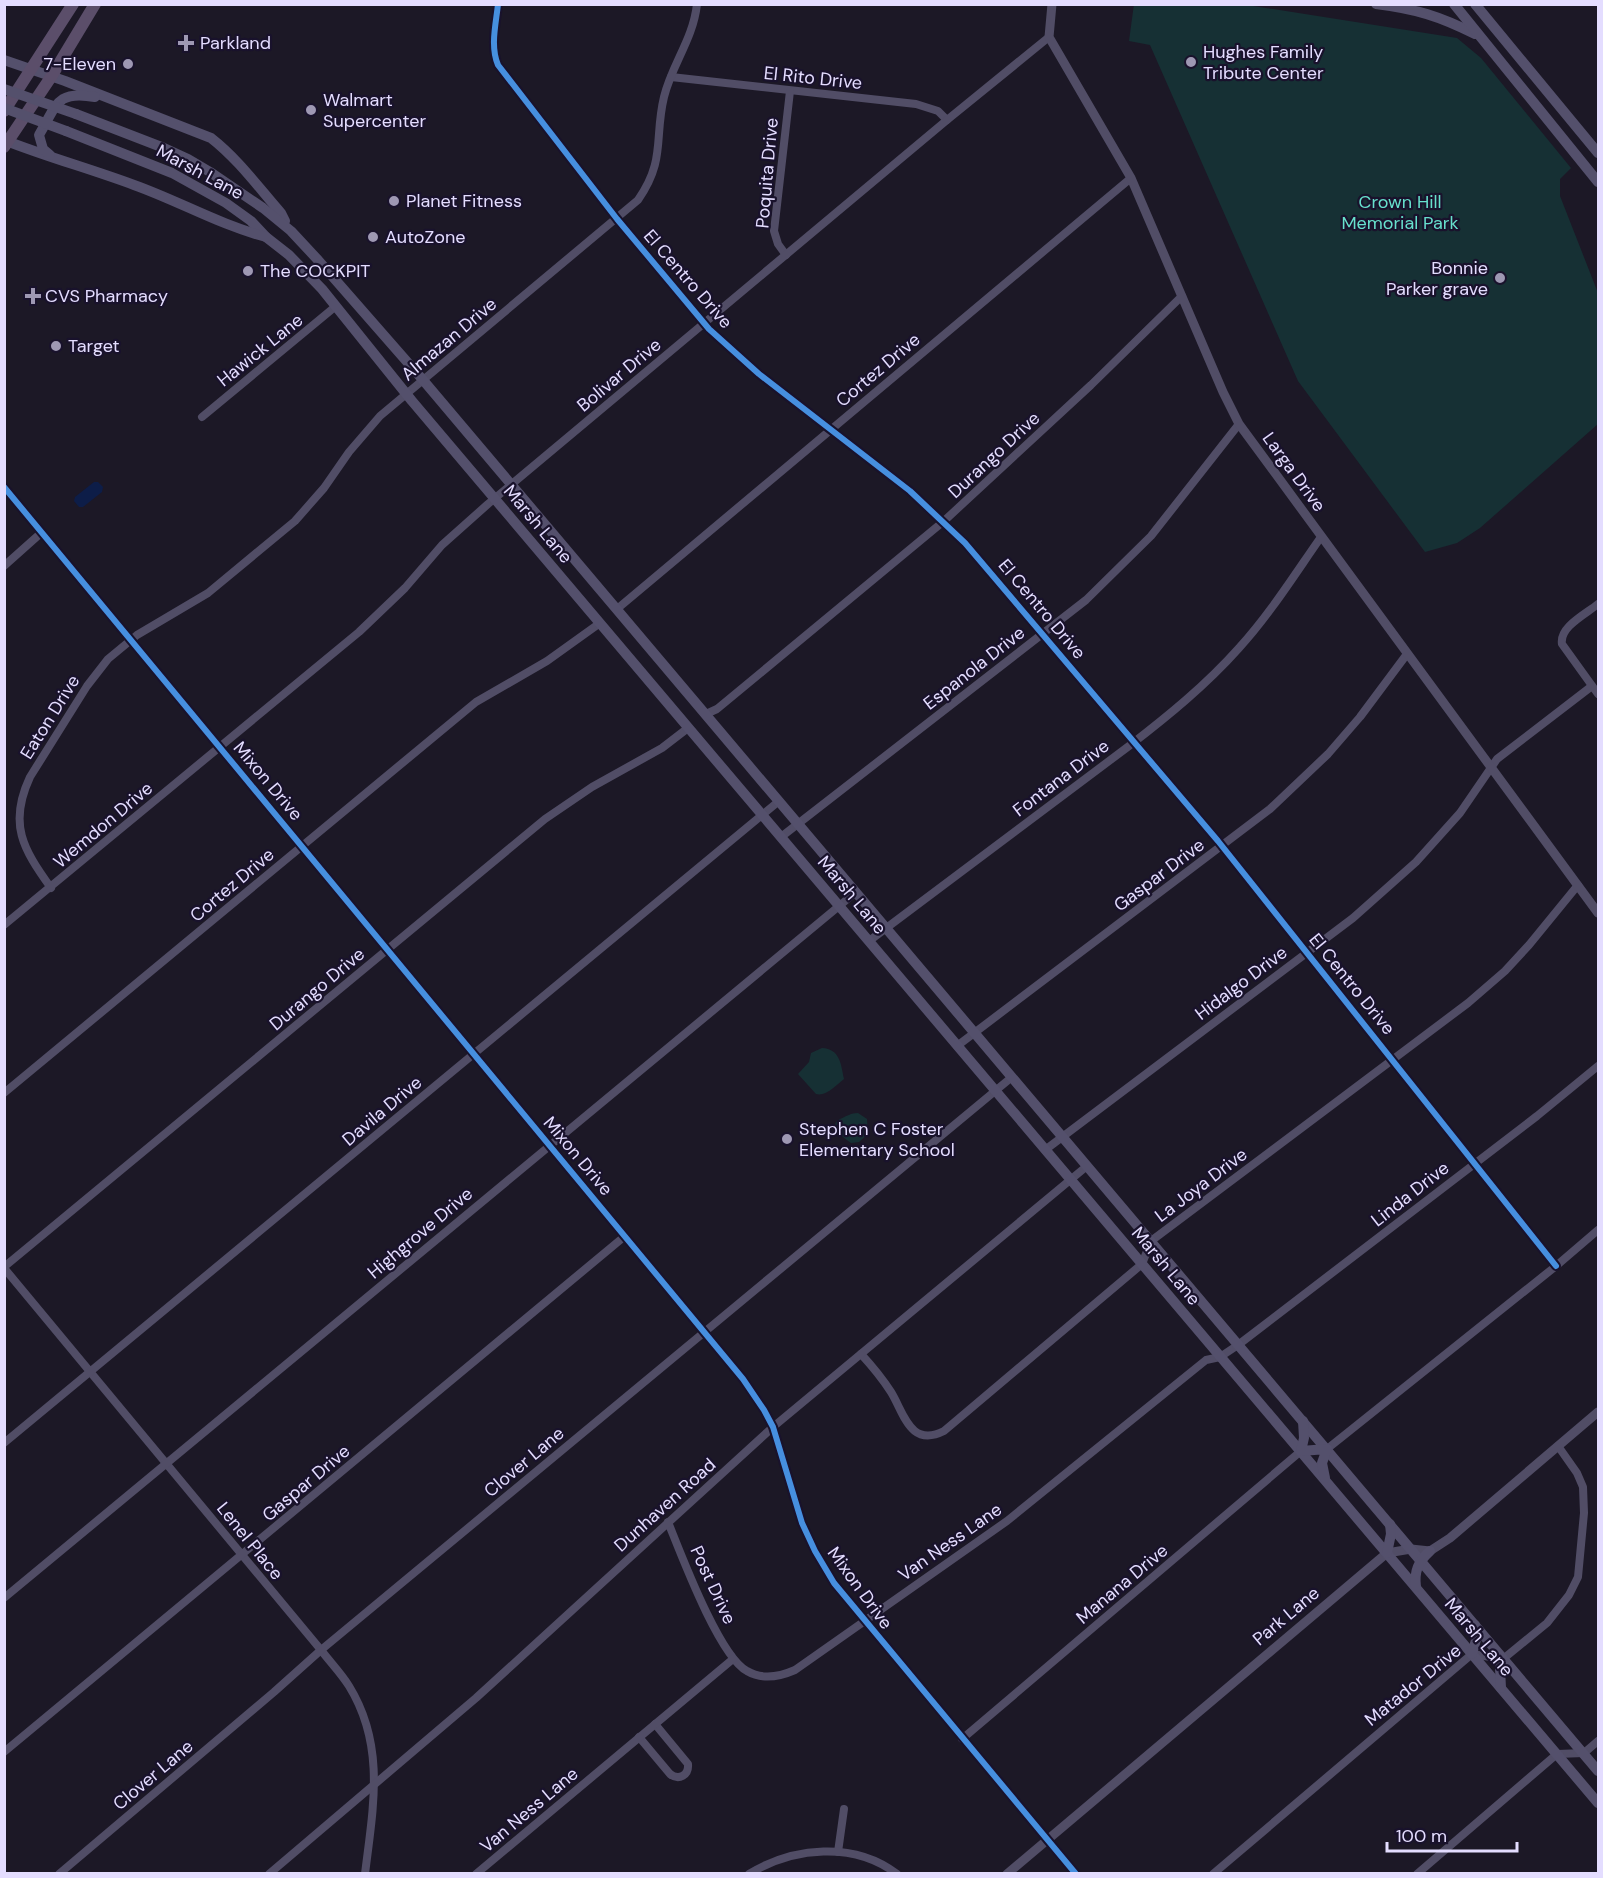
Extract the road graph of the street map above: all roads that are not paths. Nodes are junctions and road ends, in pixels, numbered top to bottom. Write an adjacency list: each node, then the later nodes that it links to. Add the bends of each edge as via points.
1 (73, 4): 12 (main road)
2 (95, 4): 13 (main road)
3 (498, 4): 29 (street, El Centro Drive, via 494,46 498,65)
4 (697, 4): 14 (street, Almazan Drive, via 690,37)
5 (1052, 4): 10 (street)
6 (1376, 4): 9 (main road, via 1430,14)
7 (1454, 4): 9 (main road)
8 (1475, 4): 18 (main road)
9 (1479, 36): 20 (main road)
10 (1049, 38): 21 (street, Bolivar Drive); 27 (street, Larga Drive)
11 (4, 60): 12 (main road)
12 (32, 70): 13 (main road); 19 (main road)
13 (51, 76): 17 (main road); 23 (main road)
14 (671, 77): 16 (street, El Rito Drive); 29 (street, Almazan Drive, via 664,98 655,167 638,200)
15 (4, 89): 30 (main road, Marsh Lane, bridge, via 164,148 210,171)
16 (790, 91): 21 (street, El Rito Drive, via 916,104 938,111); 32 (street, Poquita Drive, via 774,231)
17 (116, 100): 26 (main road, via 72,94 58,102 39,135 43,149); 30 (main road, via 211,138 281,213)
18 (1560, 106): 20 (main road); 22 (main road)
19 (4, 110): 31 (main road, Marsh Lane, bridge, via 172,173 251,221)
20 (1546, 117): 24 (main road)
21 (947, 120): 32 (street, Bolivar Drive)
22 (1584, 135): 24 (main road); 25 (main road)
23 (6, 143): 26 (main road)
24 (1570, 146): 28 (main road)
25 (1599, 153)
26 (55, 159): 31 (main road, via 136,185)
27 (1131, 178): 34 (street, Larga Drive); 41 (street, Cortez Drive)
28 (1599, 182)
29 (616, 219): 36 (street, El Centro Drive); 37 (street, Almazan Drive)
30 (291, 231): 33 (main road, Marsh Lane)
31 (266, 237): 35 (main road, Marsh Lane, via 289,255)
32 (786, 255): 36 (street, Bolivar Drive)
33 (349, 296): 35 (main road); 37 (main road, Marsh Lane)
34 (1182, 296): 40 (street, Larga Drive); 45 (street, Durango Drive)
35 (336, 306): 38 (main road, Marsh Lane); 39 (street, Hawick Lane)
36 (703, 324): 41 (street, El Centro Drive, via 745,363); 42 (street, Bolivar Drive)
37 (423, 380): 38 (street, Almazan Drive); 42 (main road, Marsh Lane)
38 (406, 394): 44 (main road, Marsh Lane); 53 (street, Almazan Drive, via 365,432 295,520 208,593)
39 (202, 417)
40 (1239, 424): 47 (street, Larga Drive); 52 (street, Espanola Drive, via 1151,536 1086,600)
41 (831, 429): 45 (street, El Centro Drive); 50 (street, Cortez Drive)
42 (512, 484): 44 (street, Bolivar Drive); 50 (main road, Marsh Lane)
43 (4, 487): 46 (street, Mixon Drive)
44 (495, 499): 51 (main road, Marsh Lane); 60 (street, Bolivar Drive, via 442,545 359,632)
45 (944, 522): 52 (street, El Centro Drive); 57 (street, Durango Drive, via 717,709)
46 (41, 533): 48 (street); 53 (street, Mixon Drive)
47 (1321, 537): 54 (street, Larga Drive); 59 (street, Fontana Drive, via 1241,646 1211,678)
48 (4, 566)
49 (1599, 604): 55 (street, via 1564,631 1561,639)
50 (617, 609): 51 (main road); 57 (main road, Marsh Lane)
51 (600, 623): 58 (main road, Marsh Lane); 66 (street, Cortez Drive, via 547,661 476,702)
52 (1043, 633): 59 (street, El Centro Drive); 64 (street, Espanola Drive)
53 (130, 639): 60 (street, Mixon Drive); 69 (street, Eaton Drive, via 95,674 21,795 19,823 24,843 33,864)
54 (1407, 654): 61 (street, Larga Drive); 67 (street, Gaspar Drive, via 1328,754 1270,809)
55 (1592, 686): 56 (street); 61 (street, Hidalgo Drive, via 1497,759)
56 (1599, 694)
57 (706, 714): 58 (main road); 62 (main road, Marsh Lane)
58 (688, 728): 63 (main road, Marsh Lane); 76 (street, Durango Drive, via 635,765 564,804)
59 (1135, 742): 67 (street, El Centro Drive); 74 (street, Fontana Drive)
60 (220, 747): 66 (street, Mixon Drive); 69 (street, Wemdon Drive)
61 (1493, 768): 68 (street, Larga Drive); 77 (street, Hidalgo Drive, via 1416,862)
62 (778, 801): 63 (street, Davila Drive); 64 (main road, Marsh Lane)
63 (762, 815): 65 (main road, Marsh Lane); 80 (street, Davila Drive)
64 (798, 823): 65 (street, Espanola Drive); 70 (main road, Marsh Lane)
65 (781, 837): 71 (main road, Marsh Lane)
66 (302, 846): 76 (street, Mixon Drive); 85 (street, Cortez Drive)
67 (1223, 846): 77 (street, El Centro Drive); 78 (street, Gaspar Drive)
68 (1578, 885): 72 (street, Larga Drive); 81 (street, La Joya Drive, via 1505,971)
69 (51, 888): 73 (street, Wemdon Drive)
70 (856, 892): 71 (street, Highgrove Drive); 74 (main road, Marsh Lane)
71 (839, 906): 75 (main road, Marsh Lane); 87 (street, Highgrove Drive)
72 (1599, 912)
73 (4, 926)
74 (886, 928): 75 (street, Fontana Drive); 78 (main road, Marsh Lane)
75 (869, 941): 79 (main road, Marsh Lane)
76 (388, 950): 80 (street, Mixon Drive); 97 (street, Durango Drive)
77 (1307, 953): 81 (street, El Centro Drive); 86 (street, Hidalgo Drive)
78 (974, 1032): 79 (street, Gaspar Drive); 83 (main road, Marsh Lane)
79 (957, 1046): 84 (main road, Marsh Lane)
80 (474, 1054): 87 (street, Mixon Drive); 102 (street, Davila Drive)
81 (1393, 1060): 89 (street, El Centro Drive); 94 (street, La Joya Drive)
82 (1599, 1066): 89 (street, Linda Drive)
83 (1012, 1077): 84 (street, Clover Lane); 86 (main road, Marsh Lane)
84 (995, 1091): 88 (main road, Marsh Lane); 98 (street, Clover Lane)
85 (4, 1093)
86 (1062, 1136): 88 (street, Hidalgo Drive); 90 (main road, Marsh Lane)
87 (550, 1145): 93 (street, Mixon Drive); 110 (street, Highgrove Drive)
88 (1045, 1150): 91 (main road, Marsh Lane)
89 (1475, 1163): 96 (street, El Centro Drive); 99 (street, Linda Drive)
90 (1087, 1166): 91 (street, Dunhaven Road); 94 (main road, Marsh Lane)
91 (1071, 1180): 95 (main road, Marsh Lane); 100 (street, Dunhaven Road)
92 (1599, 1230): 96 (street)
93 (625, 1236): 98 (street, Mixon Drive); 117 (street, Gaspar Drive)
94 (1151, 1241): 95 (street, La Joya Drive); 99 (main road, Marsh Lane)
95 (1142, 1264): 100 (street, La Joya Drive, via 936,1435 918,1434 908,1424 880,1375); 101 (main road, Marsh Lane)
96 (1556, 1266): 108 (street)
97 (4, 1268): 102 (street, Lenel Place)
98 (704, 1332): 105 (street, Mixon Drive, via 743,1379); 123 (street, Clover Lane)
99 (1238, 1345): 101 (street, Van Ness Lane); 104 (main road, Marsh Lane)
100 (861, 1354): 105 (street, Dunhaven Road)
101 (1221, 1357): 109 (main road, Marsh Lane); 121 (street, Van Ness Lane, via 1206,1360 1024,1507)
102 (90, 1372): 106 (street, Davila Drive); 110 (street, Lenel Place)
103 (1599, 1412): 107 (street)
104 (1303, 1421): 108 (main road, Marsh Lane); 109 (main road)
105 (773, 1427): 112 (street, Dunhaven Road); 121 (street, Mixon Drive, via 801,1523 834,1583)
106 (4, 1443)
107 (1558, 1446): 115 (street); 126 (street, via 1583,1487 1578,1577 1547,1623)
108 (1327, 1449): 109 (main road); 111 (main road, via 1322,1463); 113 (main road, Marsh Lane)
109 (1301, 1451): 111 (main road, Marsh Lane); 130 (street, Manana Drive)
110 (166, 1463): 117 (street, Lenel Place); 120 (street, Highgrove Drive)
111 (1325, 1480): 116 (main road, Marsh Lane)
112 (668, 1522): 125 (street, Post Drive, via 702,1604); 136 (street, Dunhaven Road)
113 (1390, 1524): 114 (main road, Marsh Lane); 116 (main road)
114 (1411, 1549): 115 (street); 116 (street); 118 (main road, Marsh Lane)
115 (1430, 1551): 118 (main road)
116 (1387, 1553): 119 (main road, Marsh Lane); 139 (street, Park Lane)
117 (243, 1555): 123 (street, Lenel Place); 132 (street, Gaspar Drive)
118 (1420, 1560): 119 (main road, via 1414,1575); 122 (main road, Marsh Lane)
119 (1416, 1587): 124 (main road, Marsh Lane)
120 (4, 1598)
121 (864, 1621): 125 (street, Van Ness Lane, via 784,1675 757,1676); 130 (street, Mixon Drive)
122 (1475, 1625): 124 (main road); 126 (main road, Marsh Lane)
123 (321, 1650): 136 (street, Lenel Place, via 349,1687 360,1710 370,1741); 141 (street, Clover Lane)
124 (1472, 1654): 126 (street, Matador Drive); 127 (main road, Marsh Lane); 149 (street, Matador Drive)
125 (733, 1659): 128 (street, Van Ness Lane)
126 (1503, 1659): 127 (main road); 134 (main road, Marsh Lane)
127 (1502, 1689): 133 (main road, Marsh Lane)
128 (655, 1724): 129 (street, Van Ness Lane); 129 (street, via 686,1760 688,1771 683,1776 670,1774)
129 (639, 1737): 144 (street, Van Ness Lane)
130 (962, 1738): 139 (street, Mixon Drive)
131 (1599, 1741): 134 (street)
132 (4, 1752)
133 (1557, 1754): 134 (street); 137 (main road, Marsh Lane); 150 (street)
134 (1584, 1754): 135 (main road, Marsh Lane)
135 (1599, 1771)
136 (375, 1785): 142 (street, Dunhaven Road); 143 (street, Lenel Place)
137 (1599, 1803)
138 (844, 1809): 140 (street)
139 (1047, 1840): 147 (street, Park Lane); 148 (street, Mixon Drive)
140 (838, 1852): 145 (street, via 791,1855 768,1862); 146 (street, via 884,1864)
141 (59, 1874)
142 (269, 1874)
143 (365, 1874)
144 (476, 1874)
145 (749, 1874)
146 (897, 1874)
147 (1007, 1874)
148 (1076, 1874)
149 (1213, 1874)
150 (1417, 1874)

